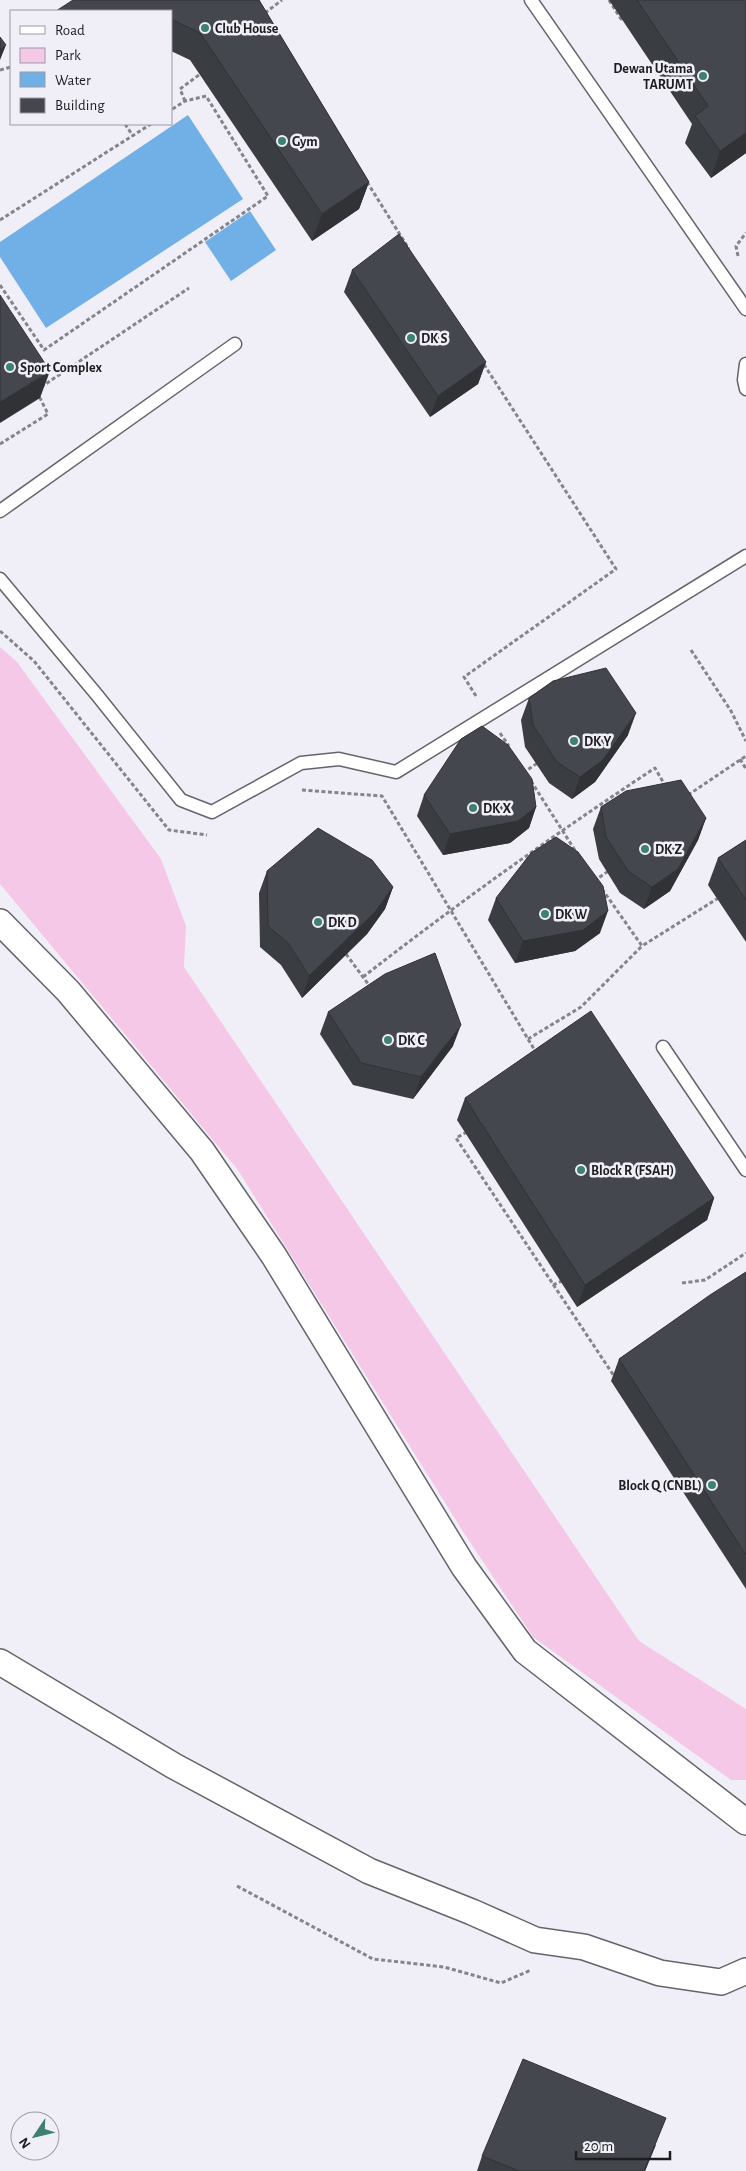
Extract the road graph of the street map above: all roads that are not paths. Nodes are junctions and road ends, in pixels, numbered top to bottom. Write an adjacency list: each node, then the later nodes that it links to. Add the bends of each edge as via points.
1 (531, 0): 2 (lane)
2 (746, 309)
3 (235, 344): 6 (lane)
4 (746, 364): 5 (lane)
5 (746, 389)
6 (0, 511)
7 (746, 556): 8 (lane, via 396,772 339,759 301,763 212,812 181,800)
8 (0, 579)
9 (0, 922): 13 (street, via 68,991 202,1151 274,1256 464,1566 525,1651)
10 (664, 1047): 11 (lane)
11 (746, 1170)
12 (0, 1662): 14 (street, via 174,1766 370,1871 535,1940 584,1947 660,1973 713,1981 721,1982)
13 (746, 1822)
14 (746, 1971)

